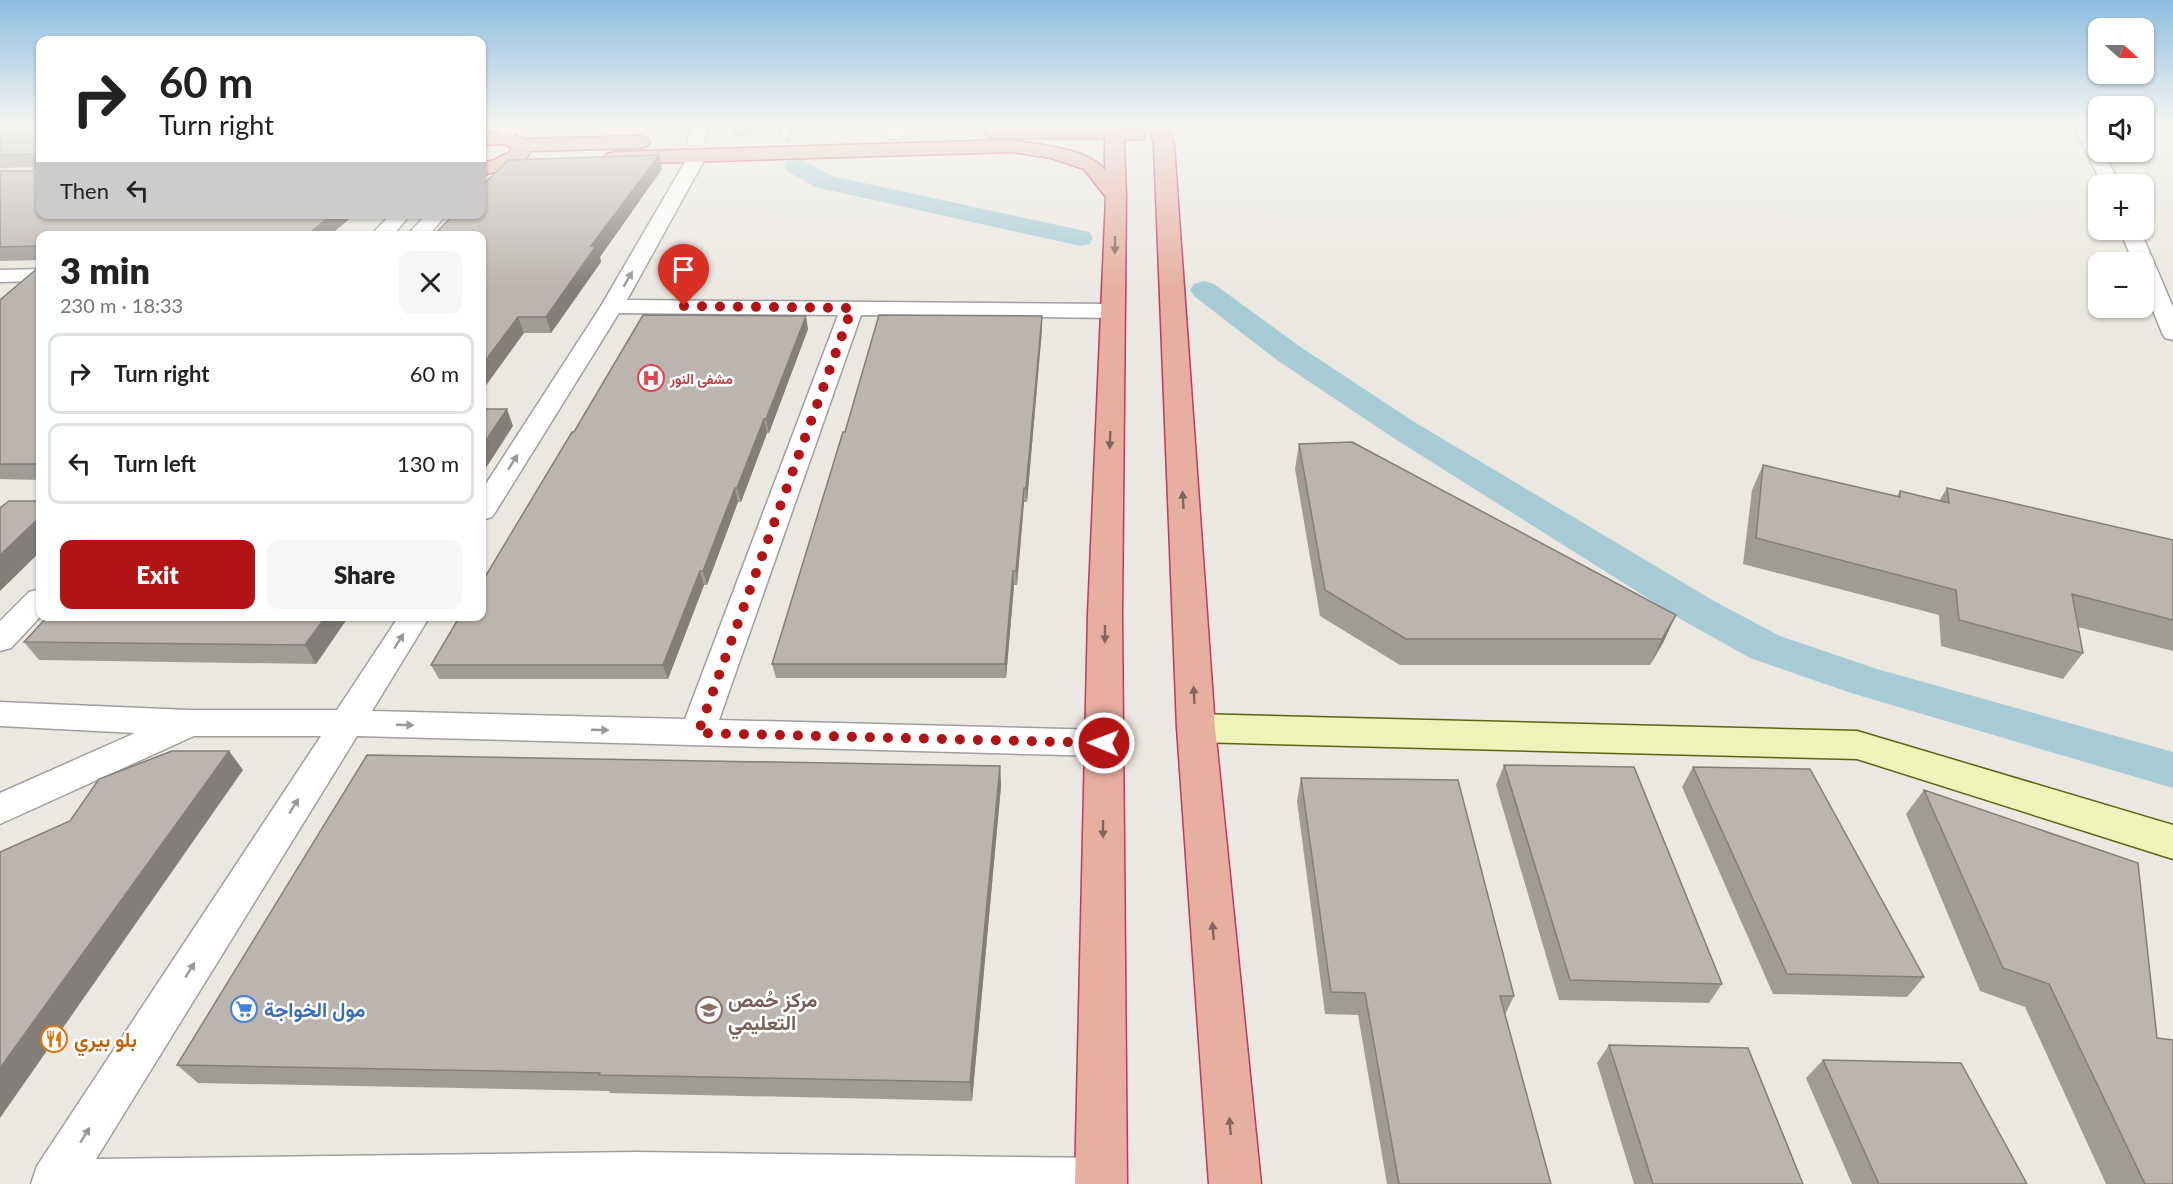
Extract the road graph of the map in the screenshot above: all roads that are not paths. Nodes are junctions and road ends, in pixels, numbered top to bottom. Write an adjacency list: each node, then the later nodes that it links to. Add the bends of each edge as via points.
1 (681, 178): 13 (street, one-way to 1)
2 (1102, 178): 5 (highway)
3 (1122, 178): 5 (highway)
4 (1144, 178): 24 (highway, one-way to 4)
5 (1116, 196): 15 (highway, one-way to 15)
6 (397, 219): 8 (street)
7 (433, 219): 9 (street)
8 (385, 231)
9 (421, 231)
10 (2134, 240): 16 (street)
11 (20, 276): 12 (street)
12 (0, 289)
13 (612, 306): 14 (street); 17 (street, one-way to 13)
14 (852, 308): 15 (street); 25 (street)
15 (1113, 311): 26 (highway, one-way to 26)
16 (2173, 333)
17 (486, 505)
18 (36, 603): 20 (street)
19 (412, 621): 23 (street, one-way to 19)
20 (0, 640)
21 (0, 714): 22 (street)
22 (189, 723): 23 (street); 27 (street)
23 (347, 723): 25 (street, one-way to 25); 31 (street, one-way to 23)
24 (1196, 728): 28 (main road, via 1857,745); 32 (highway, one-way to 24)
25 (698, 733): 26 (street)
26 (1104, 743): 30 (highway, one-way to 30)
27 (0, 809)
28 (2173, 842)
29 (634, 1179): 30 (street); 31 (street)
30 (1101, 1182)
31 (54, 1183)
32 (1234, 1184)

